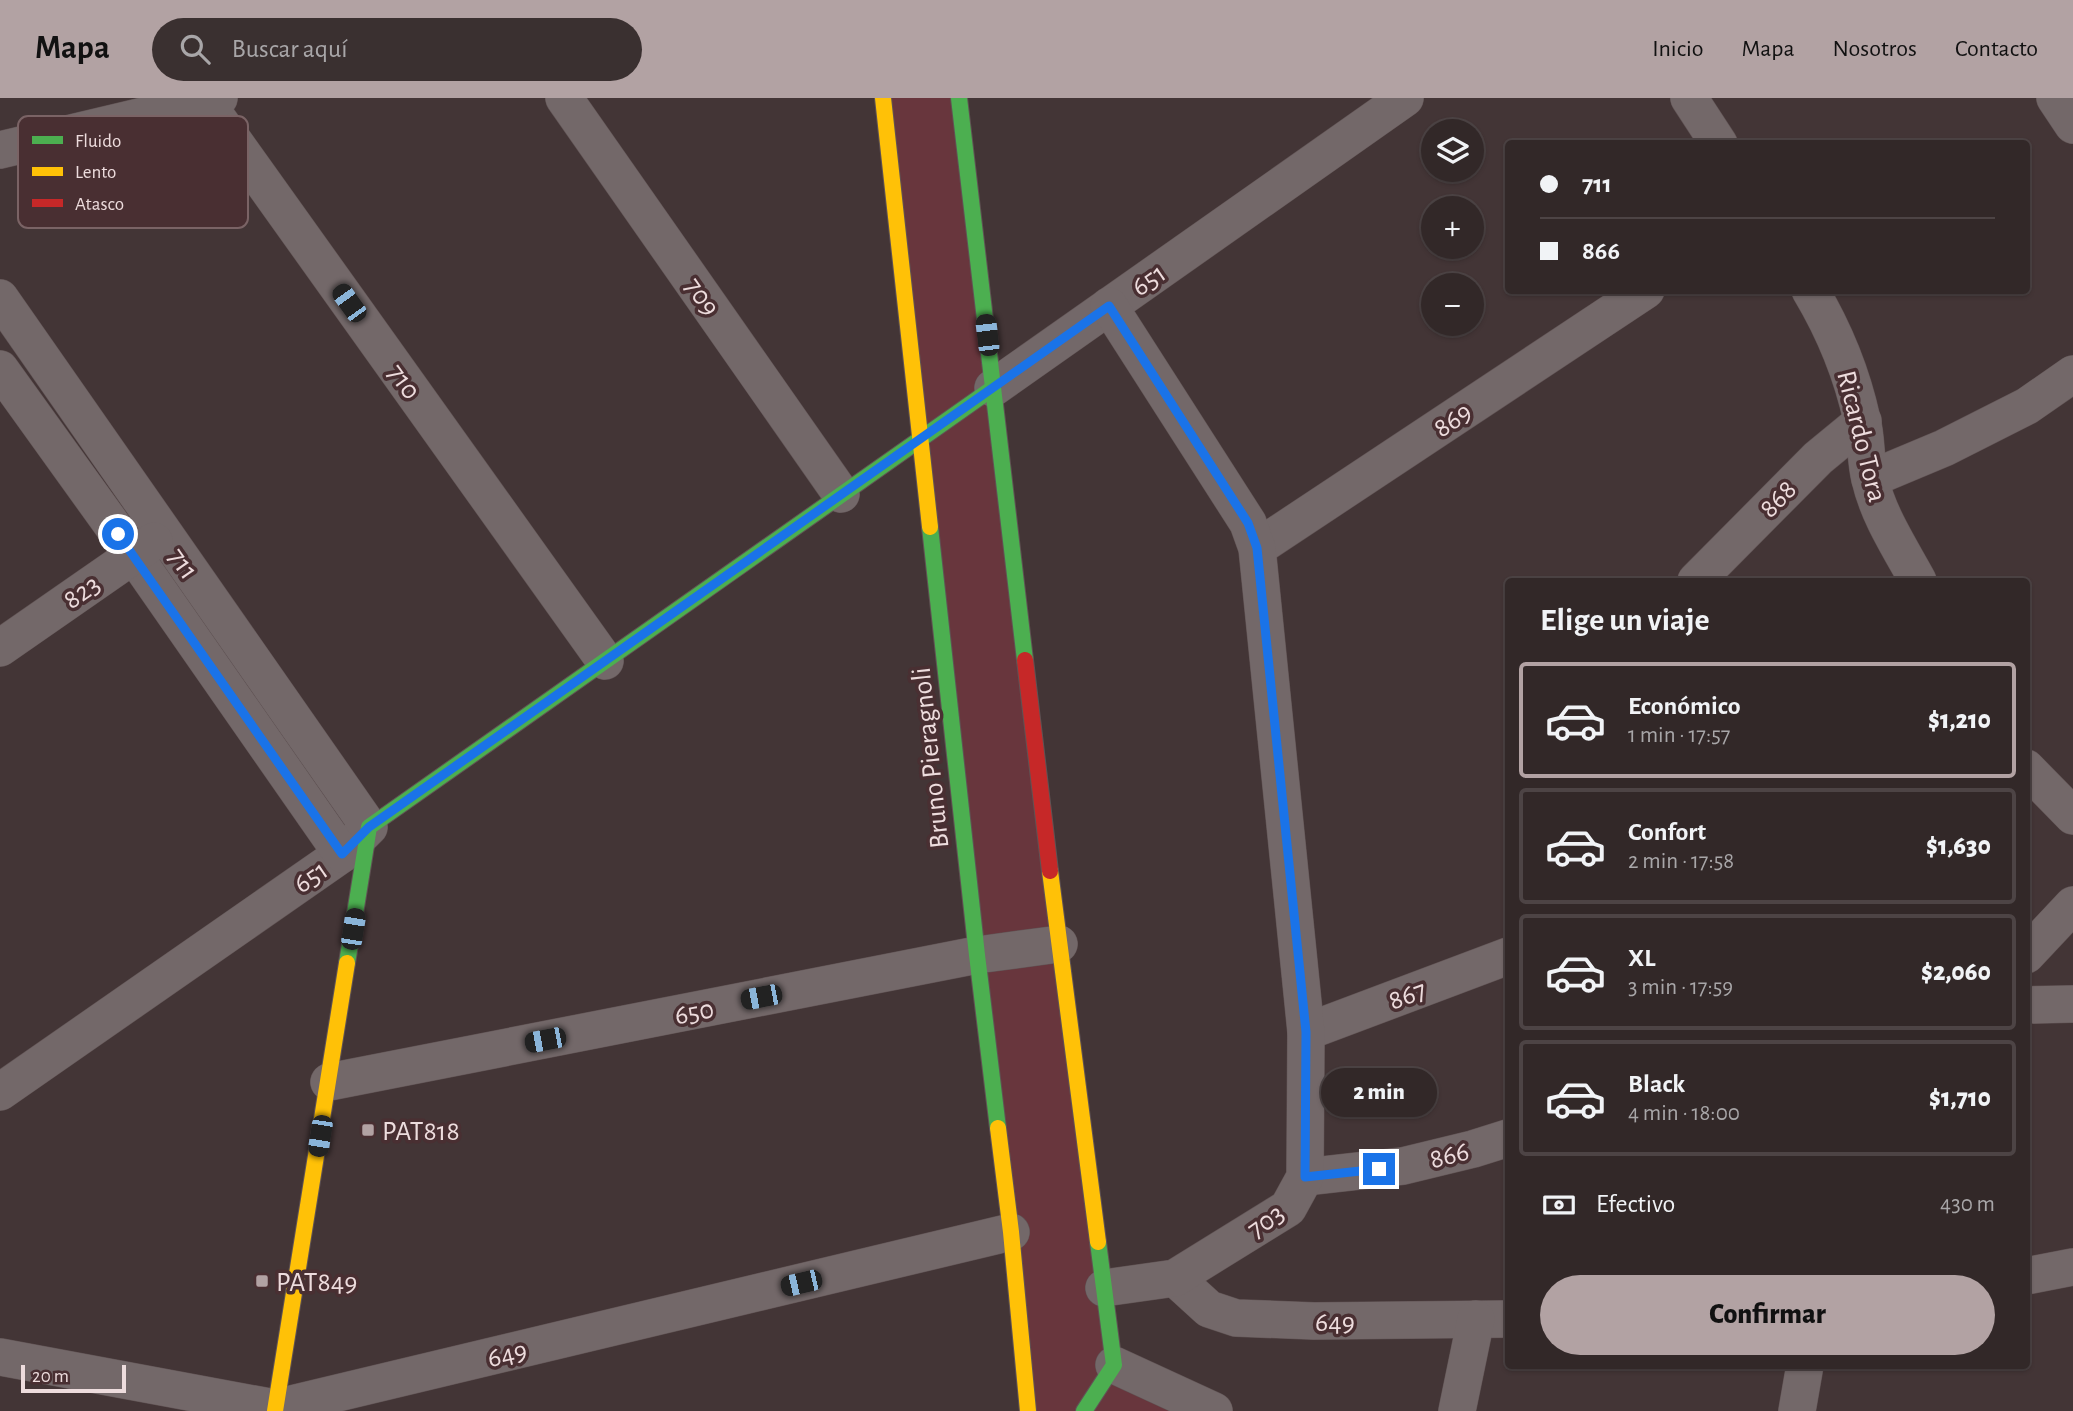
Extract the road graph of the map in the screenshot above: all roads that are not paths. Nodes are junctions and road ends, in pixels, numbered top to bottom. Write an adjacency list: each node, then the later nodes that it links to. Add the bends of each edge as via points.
1 (564, 98): 25 (street, 709)
2 (883, 98): 23 (street, Bruno Pieragnoli)
3 (959, 98): 21 (street)
4 (1405, 98): 18 (street, 651)
5 (1689, 98): 11 (street)
6 (2055, 98): 10 (street)
7 (212, 100): 8 (street); 9 (street, 710)
8 (144, 116)
9 (223, 116)
10 (2073, 125)
11 (1716, 140)
12 (18, 146): 13 (street)
13 (0, 150)
14 (248, 151): 32 (street, 710)
15 (1640, 294): 27 (street, 869)
16 (1812, 294): 22 (street, Ricardo Tora, via 1845,361)
17 (0, 298): 26 (street, 711)
18 (1109, 306): 21 (street, 651); 27 (street, 703, via 1248,523)
19 (0, 369): 28 (street, 711)
20 (2073, 374): 24 (street, via 2027,406)
21 (993, 388): 23 (street, 651); 38 (street)
22 (1863, 421): 24 (street, Ricardo Tora); 29 (street, 868, via 1818,458)
23 (920, 439): 25 (street, 651); 40 (street, Bruno Pieragnoli)
24 (1870, 479): 30 (street, Ricardo Tora, via 1885,522)
25 (841, 494): 32 (street, 651)
26 (163, 534): 28 (street, 823); 35 (street, 711)
27 (1257, 548): 44 (street, 703)
28 (133, 554): 31 (street, 823); 36 (street, 711)
29 (1699, 578)
30 (1915, 578)
31 (0, 648)
32 (605, 661): 35 (street, 651)
33 (2030, 772): 34 (street)
34 (2073, 816)
35 (369, 827): 36 (street, 651); 45 (street)
36 (342, 854): 46 (street, 651)
37 (2073, 905): 39 (street)
38 (1059, 944): 40 (street, 650); 53 (street)
39 (2030, 951)
40 (977, 955): 45 (street, 650); 49 (street, Bruno Pieragnoli)
41 (1505, 957): 44 (street, 867)
42 (2073, 1004): 43 (street)
43 (2030, 1005)
44 (1306, 1032): 48 (street, 703)
45 (329, 1082): 58 (street)
46 (0, 1092)
47 (1505, 1139): 48 (street, 866, via 1404,1166)
48 (1305, 1177): 52 (street, 703, via 1288,1208)
49 (1012, 1232): 58 (street, 649); 59 (street, Bruno Pieragnoli)
50 (2073, 1267): 51 (street)
51 (2030, 1275)
52 (1175, 1278): 53 (street, 703); 54 (street, 649, via 1209,1309 1236,1318)
53 (1104, 1288): 56 (street)
54 (1492, 1319): 62 (street)
55 (0, 1357): 58 (street, 649)
56 (1114, 1365): 60 (street); 61 (street)
57 (1804, 1369): 63 (street)
58 (275, 1410)
59 (1028, 1411)
60 (1084, 1411)
61 (1214, 1411)
62 (1457, 1411)
63 (1797, 1411)

